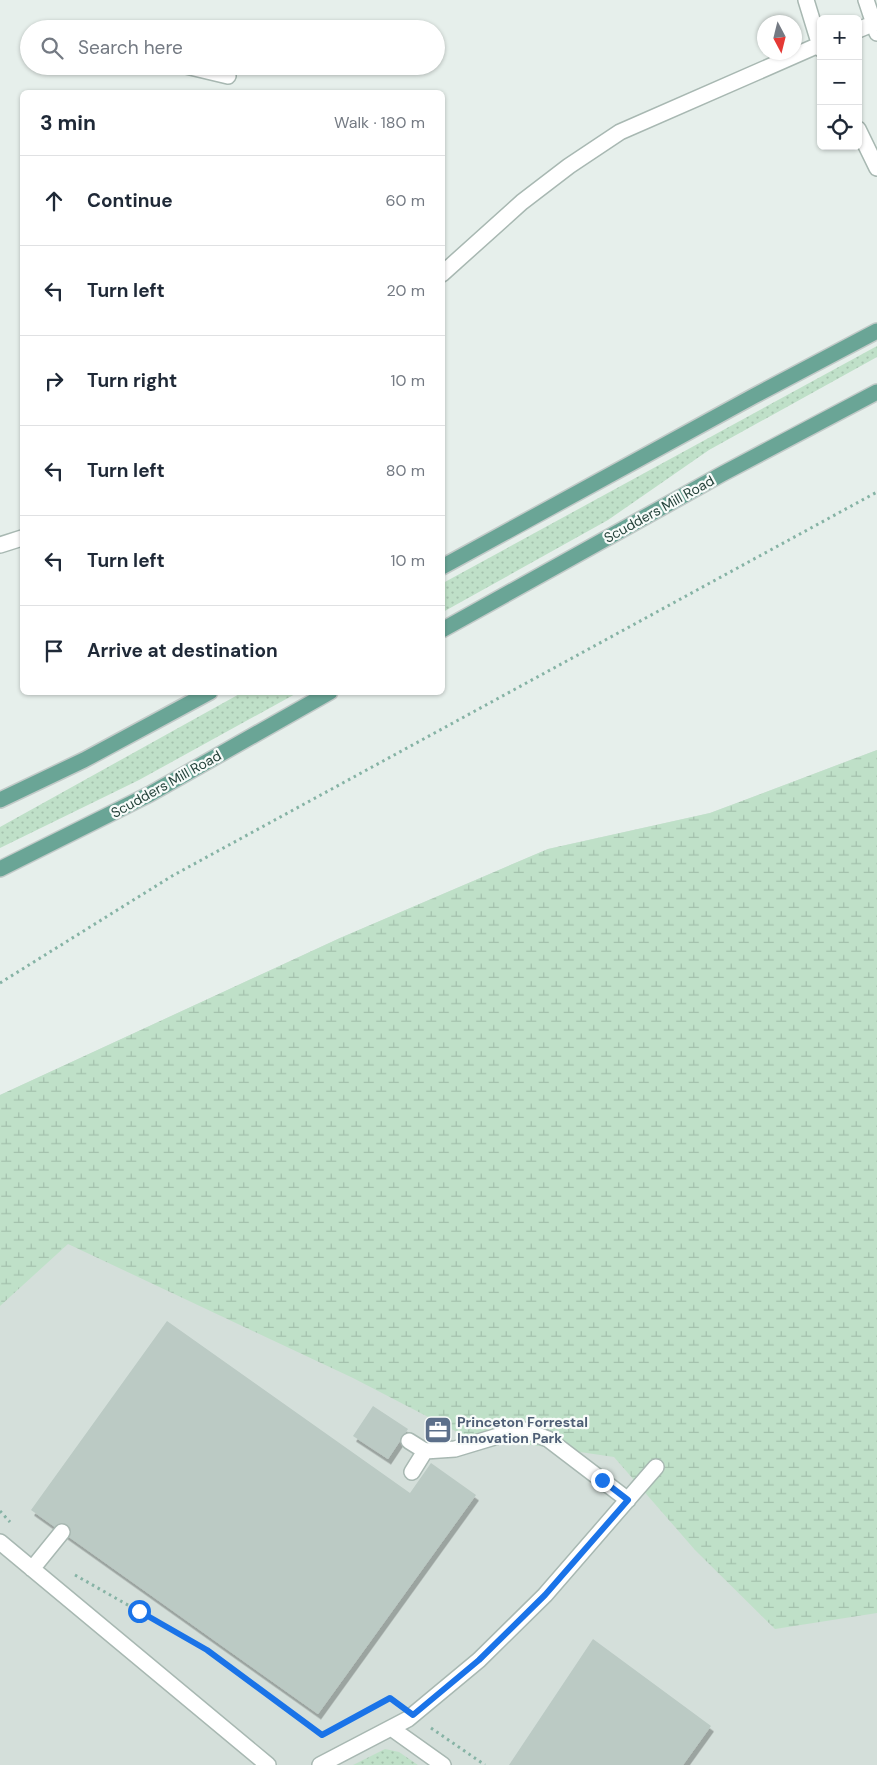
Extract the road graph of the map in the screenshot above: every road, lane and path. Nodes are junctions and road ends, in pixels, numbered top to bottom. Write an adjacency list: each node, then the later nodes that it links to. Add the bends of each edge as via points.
1 (806, 0): 5 (lane)
2 (866, 0): 3 (lane)
3 (876, 26): 4 (lane)
4 (862, 29)
5 (817, 36)
6 (817, 47): 11 (lane, via 620,132 522,202)
7 (224, 75): 8 (lane)
8 (228, 76)
9 (862, 137): 10 (lane)
10 (877, 168)
11 (445, 271)
12 (877, 331): 17 (main road)
13 (877, 392): 18 (main road, Scudders Mill Road)
14 (877, 492): 23 (path, via 172,876)
15 (20, 539): 16 (lane)
16 (0, 544)
17 (445, 565)
18 (445, 628)
19 (204, 695): 21 (main road, via 84,760)
20 (325, 695): 22 (main road, Scudders Mill Road, via 150,794)
21 (0, 800)
22 (0, 869)
23 (0, 983)
24 (409, 1441): 25 (lane)
25 (425, 1451): 27 (lane); 28 (lane, via 455,1449 521,1429 548,1439)
26 (656, 1467): 28 (lane)
27 (412, 1472)
28 (628, 1500): 35 (lane, via 545,1595 479,1660)
29 (0, 1511): 30 (path)
30 (16, 1527)
31 (62, 1532): 33 (lane)
32 (0, 1542): 34 (lane)
33 (46, 1552): 34 (lane); 35 (path, via 71,1572 207,1650 322,1735 390,1698)
34 (32, 1569): 37 (lane)
35 (413, 1715): 36 (lane); 40 (path)
36 (392, 1728): 38 (lane); 39 (lane)
37 (268, 1765)
38 (320, 1765)
39 (443, 1765)
40 (485, 1765)

